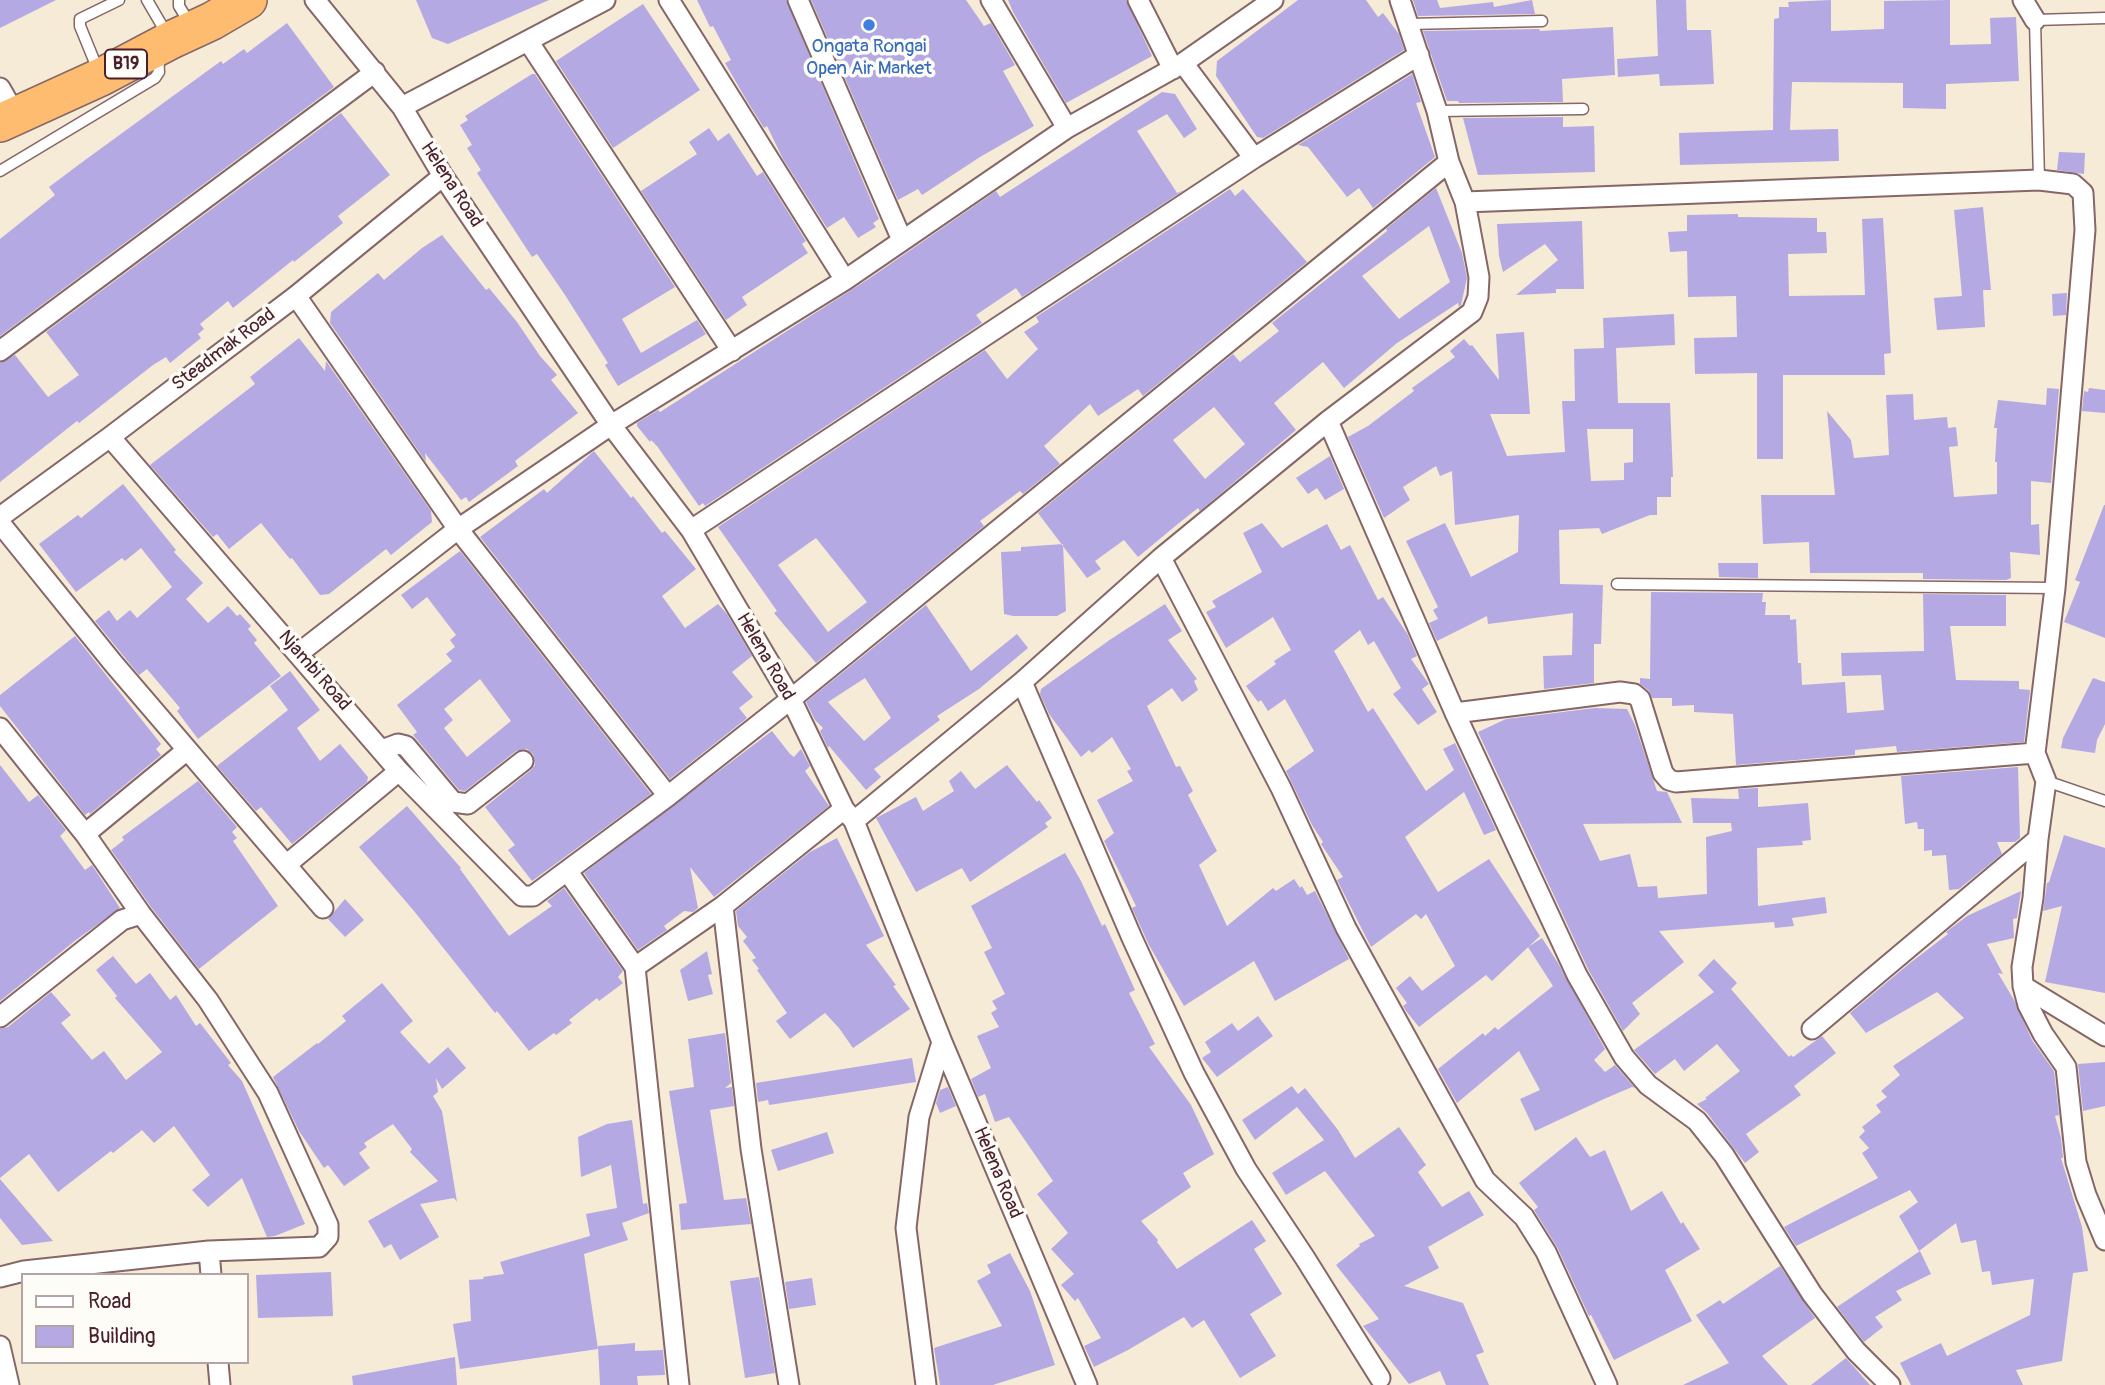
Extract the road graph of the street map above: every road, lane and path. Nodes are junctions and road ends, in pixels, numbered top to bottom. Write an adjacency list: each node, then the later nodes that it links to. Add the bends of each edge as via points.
1 (118, 0): 22 (lane, via 80,19)
2 (147, 0): 17 (lane)
3 (248, 0): 17 (highway, B19)
4 (315, 0): 21 (street, Helena Road)
5 (605, 0): 18 (street)
6 (669, 0): 35 (street)
7 (799, 0): 34 (street)
8 (991, 0): 27 (street)
9 (1138, 0): 20 (street)
10 (1273, 0): 20 (street)
11 (1400, 0): 16 (street)
12 (2022, 0): 14 (street)
13 (2105, 18): 14 (lane)
14 (2035, 20): 32 (lane)
15 (1542, 21): 16 (lane)
16 (1408, 24): 19 (street)
17 (175, 29): 22 (highway, B19); 30 (lane, via 155,78)
18 (528, 41): 23 (street); 38 (street)
19 (1419, 55): 26 (street); 28 (street)
20 (1178, 66): 27 (street); 28 (street)
21 (374, 72): 23 (street, Helena Road); 37 (street)
22 (101, 77): 24 (highway, B19)
23 (402, 107): 31 (street, Helena Road)
24 (5, 109)
25 (1583, 109): 26 (lane)
26 (1437, 111): 29 (street)
27 (1067, 128): 34 (street)
28 (1254, 158): 45 (street)
29 (1449, 162): 33 (street); 51 (street)
30 (0, 171)
31 (443, 176): 36 (street, Steadmak Road); 40 (street, Helena Road)
32 (2039, 180): 33 (street); 48 (street, via 2073,184 2083,193 2085,204)
33 (1465, 202): 39 (street, via 1479,277 1472,312)
34 (902, 240): 35 (street)
35 (845, 280): 38 (street)
36 (296, 296): 41 (street, Steadmak Road); 44 (street)
37 (0, 351)
38 (732, 351): 40 (street)
39 (1328, 421): 46 (street); 52 (street)
40 (611, 425): 44 (street); 45 (street, Helena Road)
41 (110, 437): 42 (street, Steadmak Road); 49 (street, Njambi Road)
42 (0, 517)
43 (0, 523): 54 (street)
44 (458, 529): 49 (street); 60 (street)
45 (691, 530): 51 (street, Helena Road)
46 (1161, 558): 50 (street); 89 (street, via 1281,788 1346,928 1485,1180 1524,1217 1546,1252)
47 (1617, 584): 48 (lane)
48 (2055, 588): 56 (street)
49 (299, 653): 55 (street, Njambi Road)
50 (1021, 682): 62 (street); 82 (street, via 1194,1073 1246,1169)
51 (791, 699): 60 (street); 62 (street, Helena Road)
52 (1455, 713): 56 (street, via 1634,694 1640,699 1663,773 1676,782); 90 (street, via 1577,975 1624,1057 1648,1085 1697,1121 1724,1155 1812,1294 1856,1352)
53 (0, 728): 63 (street)
54 (187, 750): 63 (street); 65 (street)
55 (382, 750): 57 (street, via 406,746 453,802 468,804); 58 (street, Njambi Road)
56 (2035, 753): 59 (street)
57 (523, 761)
58 (399, 771): 65 (street); 66 (street, Njambi Road, via 522,896 533,896)
59 (2046, 781): 61 (lane); 64 (street)
60 (668, 796): 66 (street)
61 (2105, 801)
62 (849, 815): 67 (street); 75 (street, Helena Road)
63 (85, 834): 69 (street)
64 (2038, 839): 71 (street); 73 (street)
65 (286, 865): 68 (street)
66 (568, 872): 70 (street)
67 (723, 906): 70 (street); 86 (street, via 751,1149)
68 (323, 908)
69 (141, 914): 72 (street, via 122,920); 77 (street, via 208,1000 268,1093 328,1225 328,1237 319,1247)
70 (635, 967): 85 (street)
71 (2023, 986): 74 (street); 76 (street, via 2043,1034 2066,1068 2076,1162)
72 (0, 1017)
73 (1812, 1030)
74 (2105, 1036)
75 (942, 1042): 87 (street, via 919,1117 906,1228); 88 (street, Helena Road)
76 (2105, 1240)
77 (209, 1251): 78 (street); 79 (street)
78 (211, 1273)
79 (0, 1277)
80 (0, 1346): 83 (street)
81 (218, 1364): 84 (street)
82 (1380, 1378)
83 (9, 1385)
84 (220, 1385)
85 (679, 1385)
86 (789, 1385)
87 (926, 1385)
88 (1087, 1385)
89 (1607, 1385)
90 (1890, 1385)

